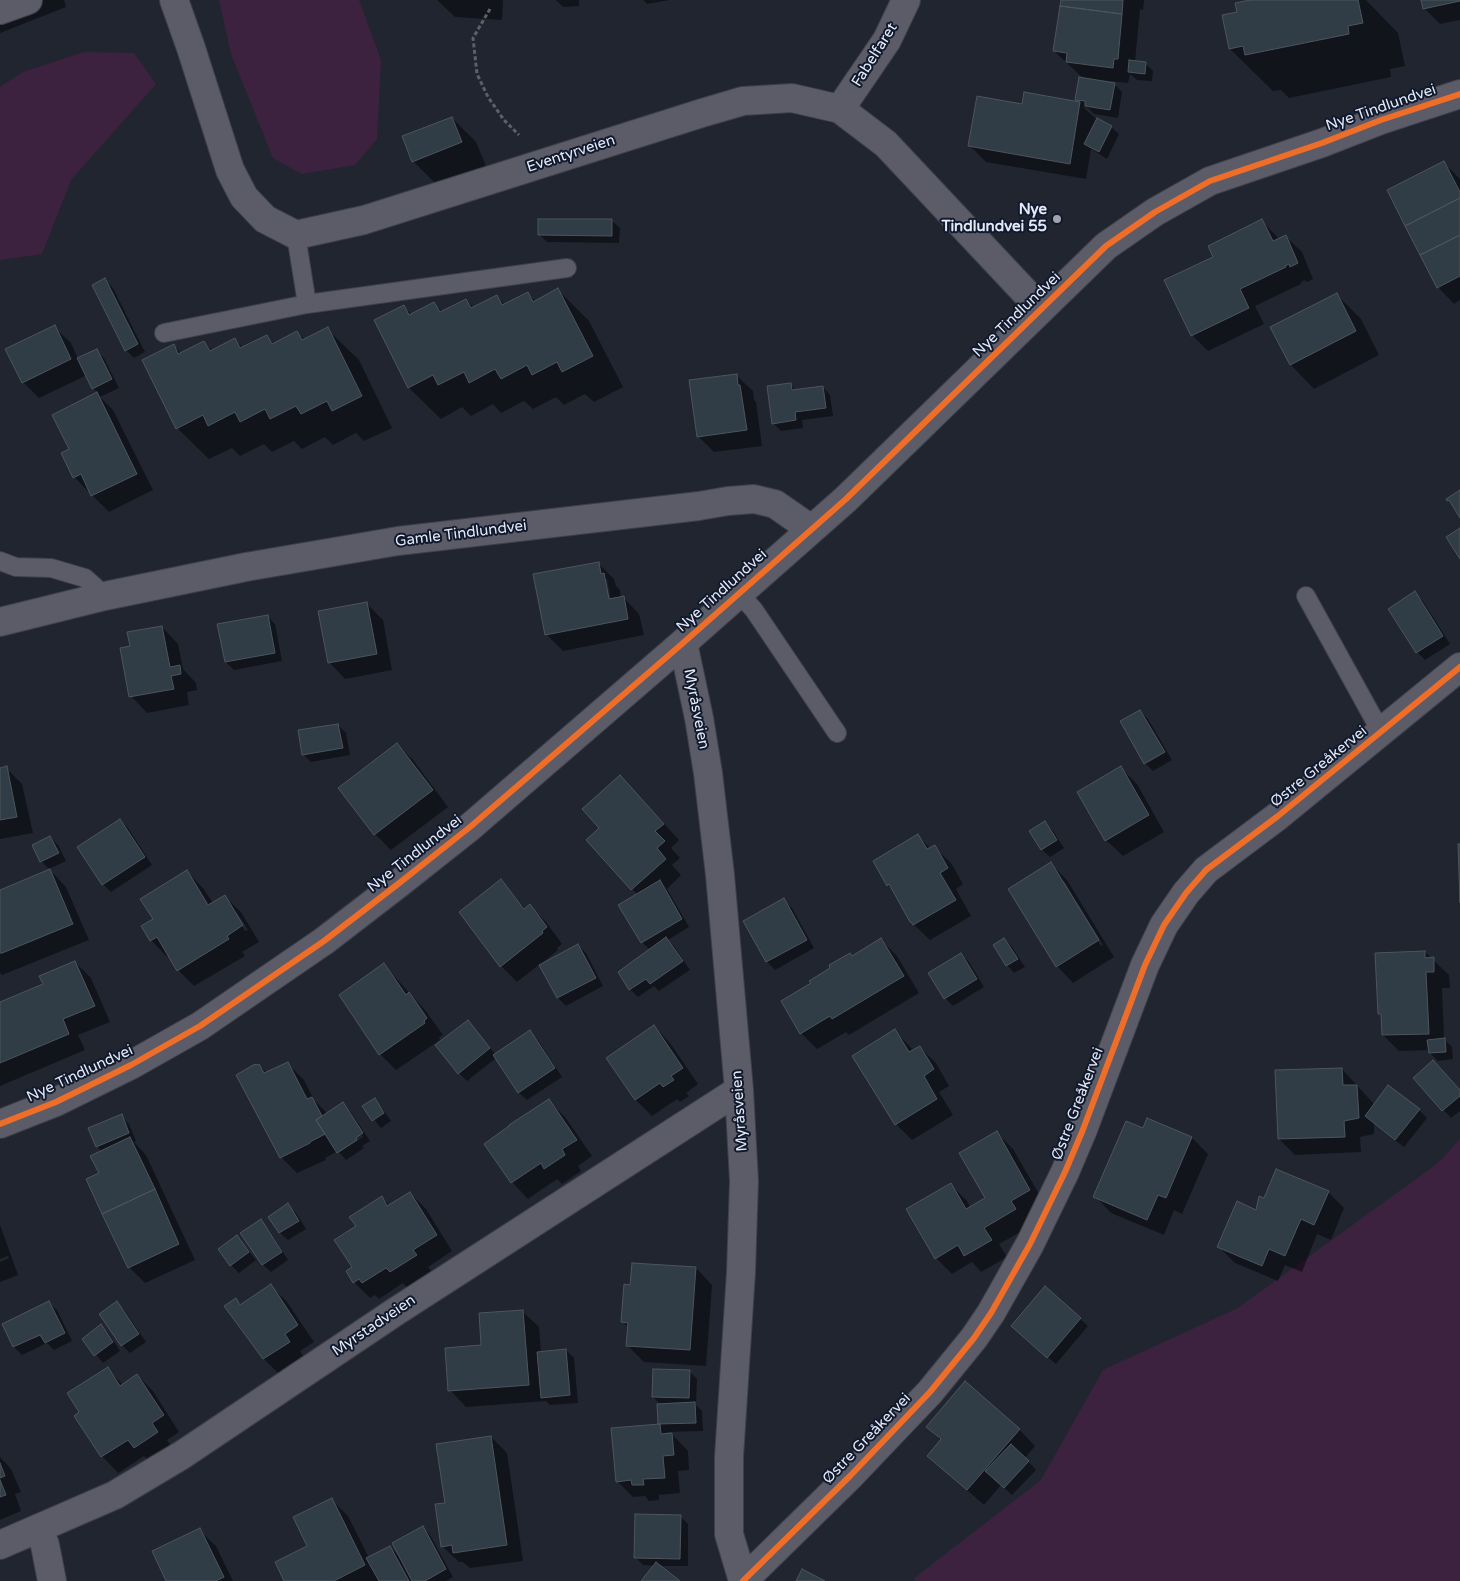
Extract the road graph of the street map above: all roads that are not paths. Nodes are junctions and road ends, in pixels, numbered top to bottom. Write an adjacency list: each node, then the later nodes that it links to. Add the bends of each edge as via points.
1 (28, 0): 4 (street)
2 (174, 0): 7 (street, via 230,170 244,197 264,219)
3 (906, 0): 6 (street, Fabelfaret, via 887,40)
4 (0, 10)
5 (1460, 94): 10 (street, Nye Tindlundvei, via 1210,181 1106,246)
6 (840, 109): 7 (street, Eventyrveien, via 792,98 744,102 364,220); 10 (street, Eventyrveien, via 886,144)
7 (296, 235): 9 (lane)
8 (568, 268): 9 (lane)
9 (307, 304): 11 (lane)
10 (1041, 309): 12 (street, Nye Tindlundvei, via 846,499)
11 (164, 333)
12 (811, 529): 14 (street, Nye Tindlundvei); 15 (street, Gamle Tindlundvei, via 775,504 754,500 728,501 398,542 246,567)
13 (0, 561): 15 (lane, via 16,567 50,568 85,578)
14 (739, 593): 18 (street, Nye Tindlundvei); 21 (lane, via 754,610)
15 (105, 596): 17 (street, Gamle Tindlundvei)
16 (1306, 596): 20 (lane)
17 (0, 622)
18 (683, 643): 22 (street, Myråsveien, via 700,718 708,773); 23 (street, Nye Tindlundvei, via 470,827 324,941 200,1026 148,1056 56,1102)
19 (1460, 666): 20 (street, Østre Greåkervei)
20 (1381, 732): 27 (street, Østre Greåkervei, via 1206,870 1186,893 1164,925 1145,965 1065,1172 991,1313 930,1392)
21 (837, 733)
22 (740, 1090): 24 (street, Myrstadveien, via 395,1312 182,1455 115,1495); 27 (street, Myråsveien, via 744,1181 729,1457 729,1534)
23 (0, 1124)
24 (39, 1529): 25 (street, Myrstadveien); 26 (street, via 46,1545)
25 (0, 1545)
26 (52, 1581)
27 (744, 1581)

